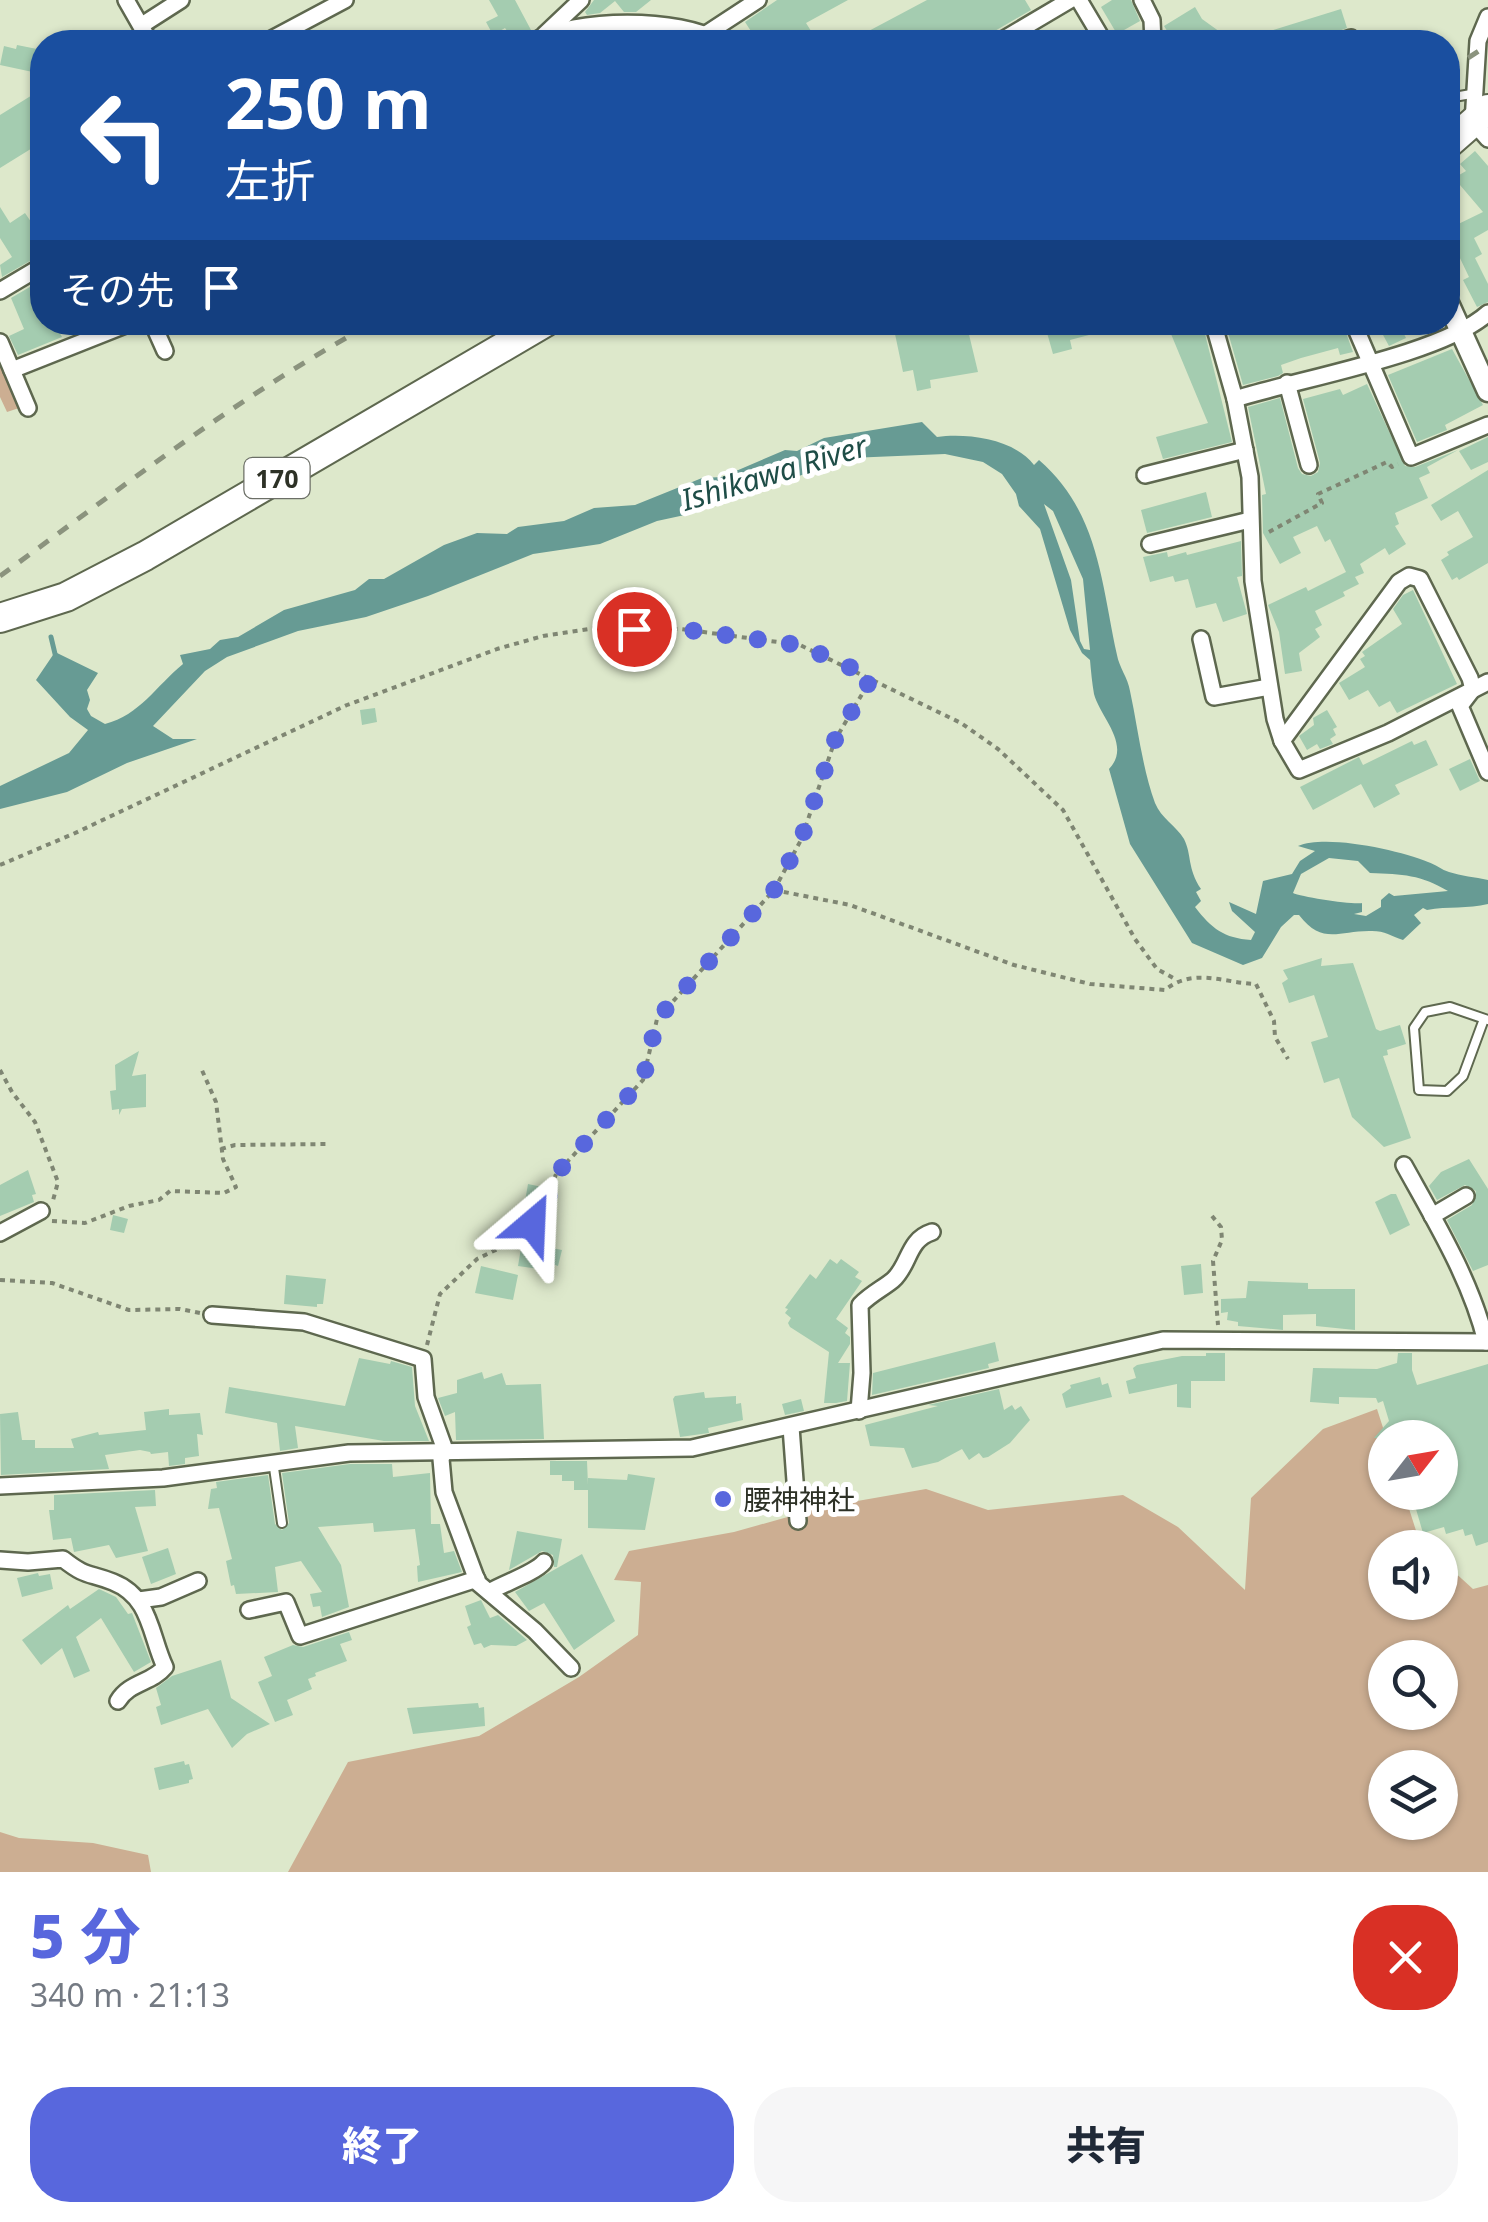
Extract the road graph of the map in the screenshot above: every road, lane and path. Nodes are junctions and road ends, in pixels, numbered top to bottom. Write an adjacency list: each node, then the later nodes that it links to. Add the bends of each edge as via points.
1 (126, 0): 10 (street)
2 (181, 0): 10 (street)
3 (345, 0): 12 (street)
4 (581, 0): 13 (street)
5 (758, 0): 16 (street)
6 (1070, 0): 17 (street)
7 (1079, 0): 18 (street)
8 (1142, 0): 19 (street)
9 (1488, 17): 20 (street, via 1478,41)
10 (142, 25): 11 (street)
11 (144, 30)
12 (289, 30)
13 (549, 30)
14 (570, 30): 15 (street, via 642,24)
15 (690, 30)
16 (723, 30)
17 (1019, 30)
18 (1097, 30)
19 (1152, 30)
20 (1482, 116): 21 (highway)
21 (1460, 134)
22 (30, 273): 23 (street)
23 (0, 291)
24 (1488, 312): 25 (street)
25 (1461, 332): 37 (street)
26 (100, 335): 35 (street)
27 (158, 335): 33 (street)
28 (524, 335): 52 (highway, 170, via 145,556 66,597)
29 (1216, 335): 38 (street)
30 (1359, 335): 34 (street)
31 (1452, 335): 34 (street)
32 (0, 342): 35 (street)
33 (165, 352)
34 (1371, 362): 36 (street); 43 (street)
35 (12, 370): 39 (street)
36 (1287, 383): 38 (street); 44 (street)
37 (1488, 390)
38 (1235, 399): 42 (street)
39 (28, 408)
40 (1488, 424): 43 (street)
41 (1176, 447): 45 (street)
42 (1245, 450): 45 (street); 48 (street)
43 (1412, 457): 50 (path, via 1318,494 1322,503)
44 (1309, 465)
45 (1180, 466): 46 (street)
46 (1145, 474)
47 (1179, 517): 49 (street)
48 (1250, 520): 49 (street); 50 (street)
49 (1183, 536): 51 (street)
50 (1250, 541): 58 (street)
51 (1150, 544)
52 (0, 618)
53 (1201, 639): 55 (street)
54 (1222, 652): 55 (street)
55 (1204, 656): 58 (street, via 1214,697)
56 (872, 677): 61 (path, via 800,645 681,629 595,628 543,636 365,697); 62 (path, via 835,740 801,840); 63 (path, via 960,723 1064,810 1135,938 1158,969)
57 (1480, 686): 59 (street, via 1299,770); 59 (street, via 1420,579 1409,576); 60 (street, via 1460,706)
58 (1269, 687): 59 (street)
59 (1282, 740)
60 (1488, 772)
61 (0, 865)
62 (774, 890): 63 (path, via 850,905 1014,965 1090,984 1165,990); 81 (path, via 657,1019 643,1080 556,1174 532,1224 477,1259 440,1294)
63 (1177, 980): 65 (path, via 1256,984)
64 (1486, 1020): 64 (lane, via 1450,1007 1425,1012 1414,1028 1419,1090 1446,1091 1462,1076)
65 (1288, 1059)
66 (201, 1068): 69 (path, via 216,1102)
67 (0, 1070): 72 (path, via 34,1122 58,1182 54,1202)
68 (328, 1144): 69 (path)
69 (221, 1149): 72 (path, via 236,1183 232,1191 170,1191 84,1223 46,1220)
70 (1404, 1166): 74 (street)
71 (1466, 1196): 74 (street)
72 (41, 1211): 76 (street)
73 (1212, 1216): 79 (path, via 1222,1240 1213,1261)
74 (1432, 1216): 80 (street)
75 (932, 1232): 82 (street, via 912,1244 894,1280 860,1305)
76 (0, 1233)
77 (0, 1280): 78 (path, via 52,1283 129,1310)
78 (212, 1316): 81 (street, via 304,1322)
79 (1218, 1340): 80 (street); 82 (street, via 1163,1340)
80 (1487, 1342)
81 (423, 1359): 84 (street, via 426,1397)
82 (859, 1411): 83 (street)
83 (791, 1427): 84 (street, via 692,1448); 87 (street)
84 (445, 1450): 85 (street); 91 (street, via 444,1492)
85 (273, 1461): 86 (street, via 163,1478); 88 (lane)
86 (0, 1486)
87 (798, 1521)
88 (282, 1523)
89 (0, 1560): 94 (street, via 63,1558 83,1575 109,1580)
90 (544, 1562): 93 (street)
91 (477, 1579): 93 (street); 95 (street, via 300,1636 286,1602)
92 (198, 1581): 94 (street)
93 (489, 1592): 96 (street)
94 (139, 1600): 97 (street, via 165,1667)
95 (249, 1610)
96 (571, 1668)
97 (118, 1700)

